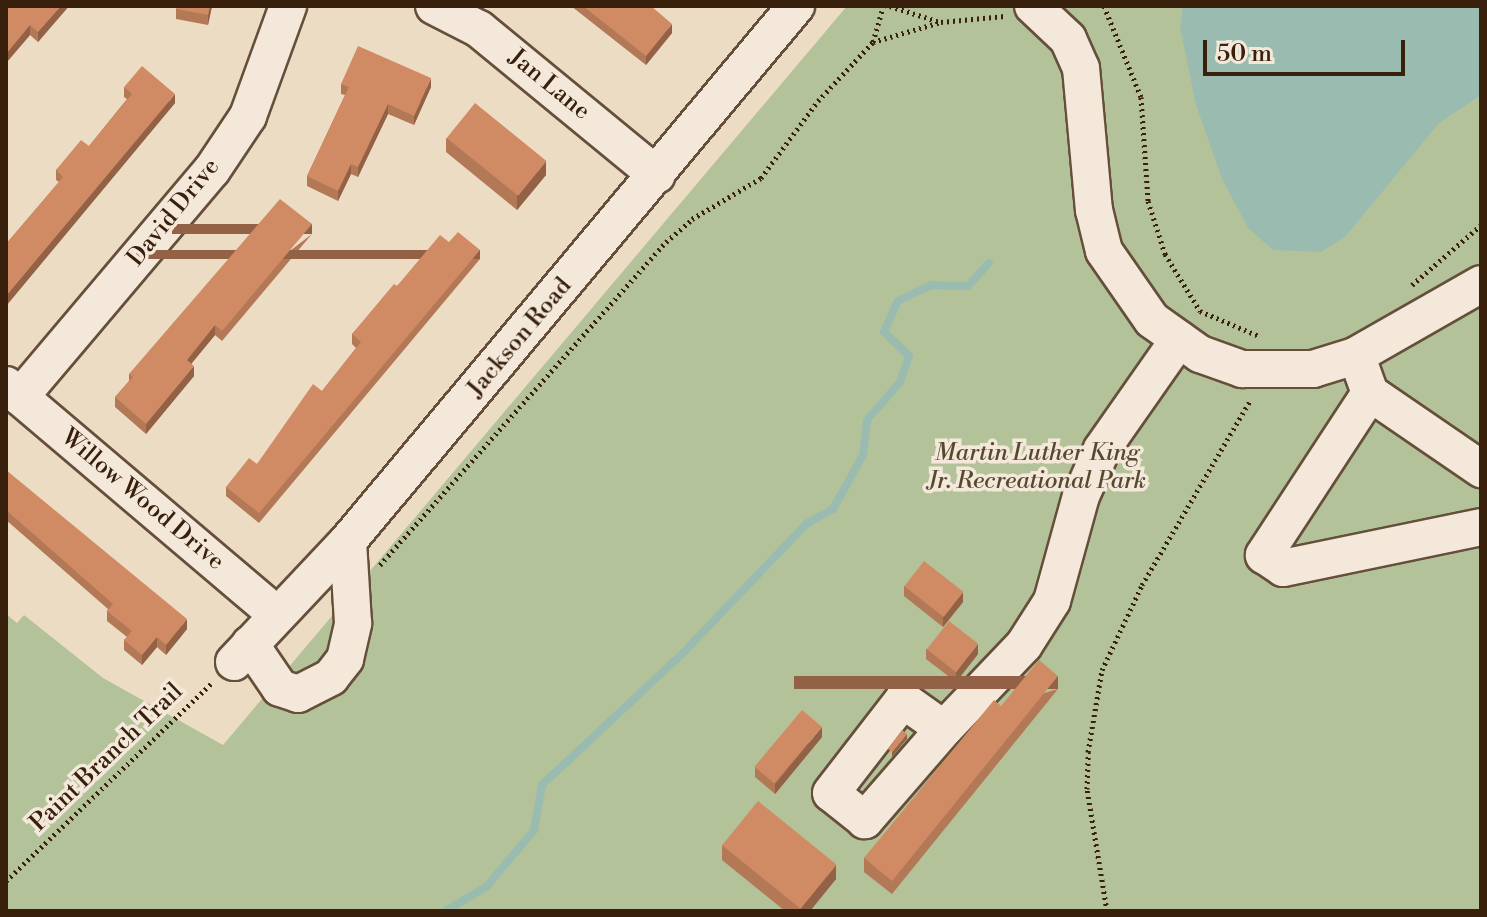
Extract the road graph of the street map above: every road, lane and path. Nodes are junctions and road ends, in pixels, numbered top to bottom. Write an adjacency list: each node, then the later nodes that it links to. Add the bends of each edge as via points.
1 (288, 6): 17 (street, David Drive, via 248,116 212,170)
2 (434, 6): 10 (street, Jan Lane, via 479,29)
3 (796, 6): 10 (street, Jackson Road)
4 (883, 6): 9 (path)
5 (890, 6): 8 (path)
6 (1104, 6): 14 (path, via 1138,84 1148,201 1182,289 1208,317)
7 (1026, 13): 8 (path); 15 (street, via 1068,39 1081,68 1094,210 1104,251 1152,320)
8 (941, 22): 9 (path)
9 (873, 42): 25 (path, via 818,101 761,178 692,219 666,242 361,587)
10 (657, 175): 24 (street, Jackson Road)
11 (1481, 225): 13 (path)
12 (1481, 284): 16 (street)
13 (1407, 288)
14 (1266, 337)
15 (1179, 339): 16 (street, via 1200,354 1264,371 1313,369); 28 (street, via 1102,449 1081,496 1052,601 1024,645)
16 (1355, 356): 18 (street)
17 (13, 391): 26 (street, Willow Wood Drive)
18 (1370, 393): 22 (street); 23 (street, via 1264,555 1283,568)
19 (1239, 396): 20 (path)
20 (1251, 400): 21 (path); 30 (path, via 1142,585 1102,670 1092,714 1087,789)
21 (1265, 400)
22 (1481, 469)
23 (1481, 527)
24 (348, 541): 25 (street); 26 (street, Jackson Road)
25 (350, 591): 27 (street, via 353,623 345,659 316,688 298,694 280,688)
26 (277, 615): 27 (street, Jackson Road)
27 (242, 653): 29 (path, Paint Branch Trail)
28 (944, 729)
29 (6, 881)
30 (1107, 911)

